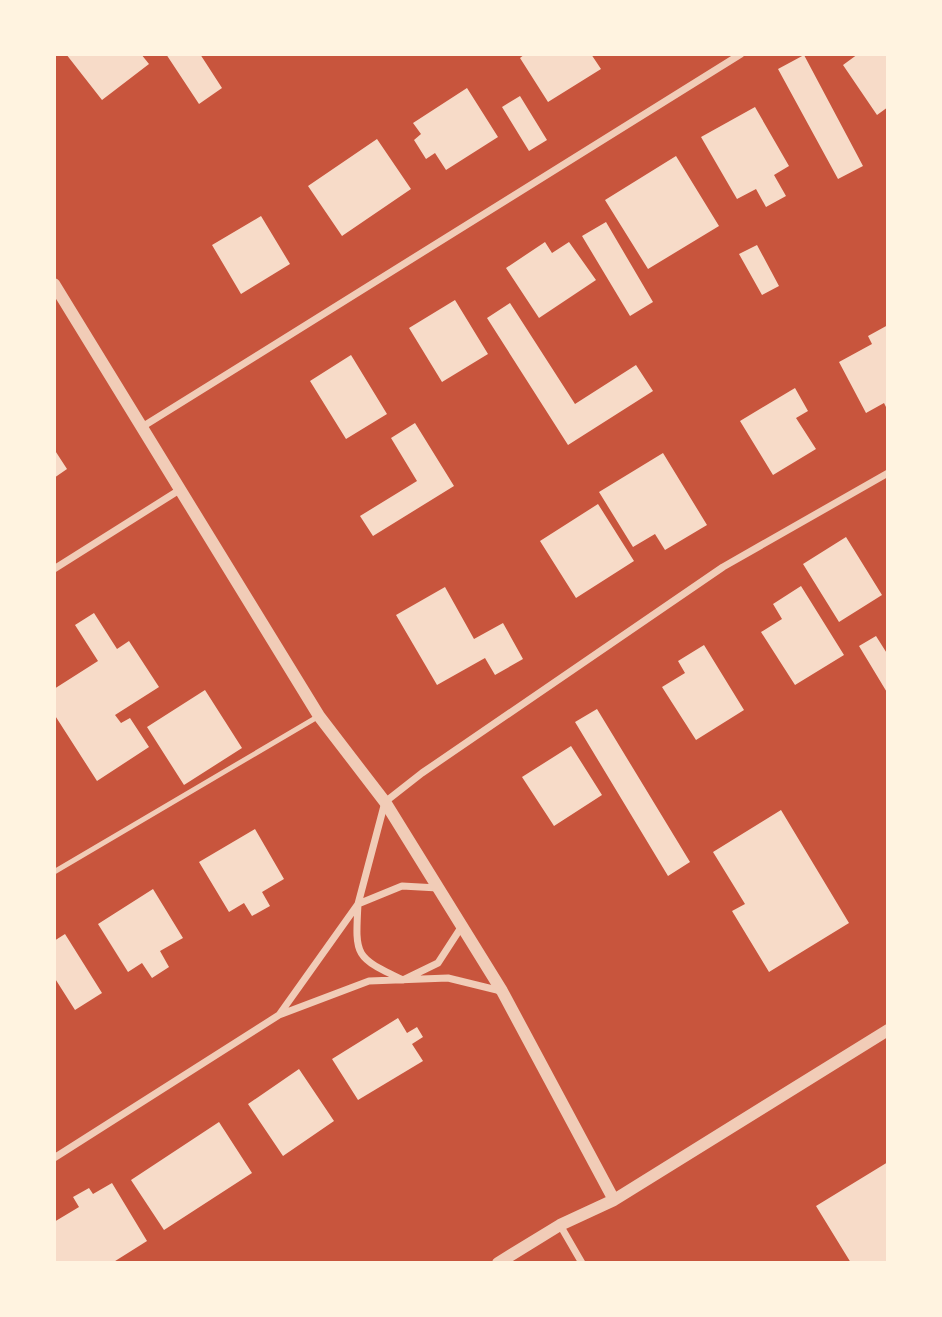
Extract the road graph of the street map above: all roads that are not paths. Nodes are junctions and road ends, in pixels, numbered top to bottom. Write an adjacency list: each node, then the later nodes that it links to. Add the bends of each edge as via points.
1 (741, 54): 3 (street)
2 (54, 284): 3 (street)
3 (142, 427): 5 (street)
4 (888, 473): 8 (street, via 723,567)
5 (181, 489): 6 (street); 7 (street)
6 (54, 569)
7 (319, 716): 8 (street); 9 (lane)
8 (385, 802): 10 (street); 11 (street)
9 (54, 872)
10 (439, 888): 11 (street, via 401,886); 12 (street)
11 (358, 904): 13 (street, via 356,943 368,964); 15 (street)
12 (462, 926): 13 (street, via 438,962); 14 (street)
13 (403, 980): 14 (street, via 448,978); 15 (street, via 369,981)
14 (502, 991): 18 (street)
15 (279, 1014): 17 (street)
16 (888, 1030): 18 (street)
17 (54, 1158)
18 (614, 1199): 19 (street)
19 (560, 1225): 20 (street); 21 (street)
20 (498, 1263)
21 (582, 1263)

